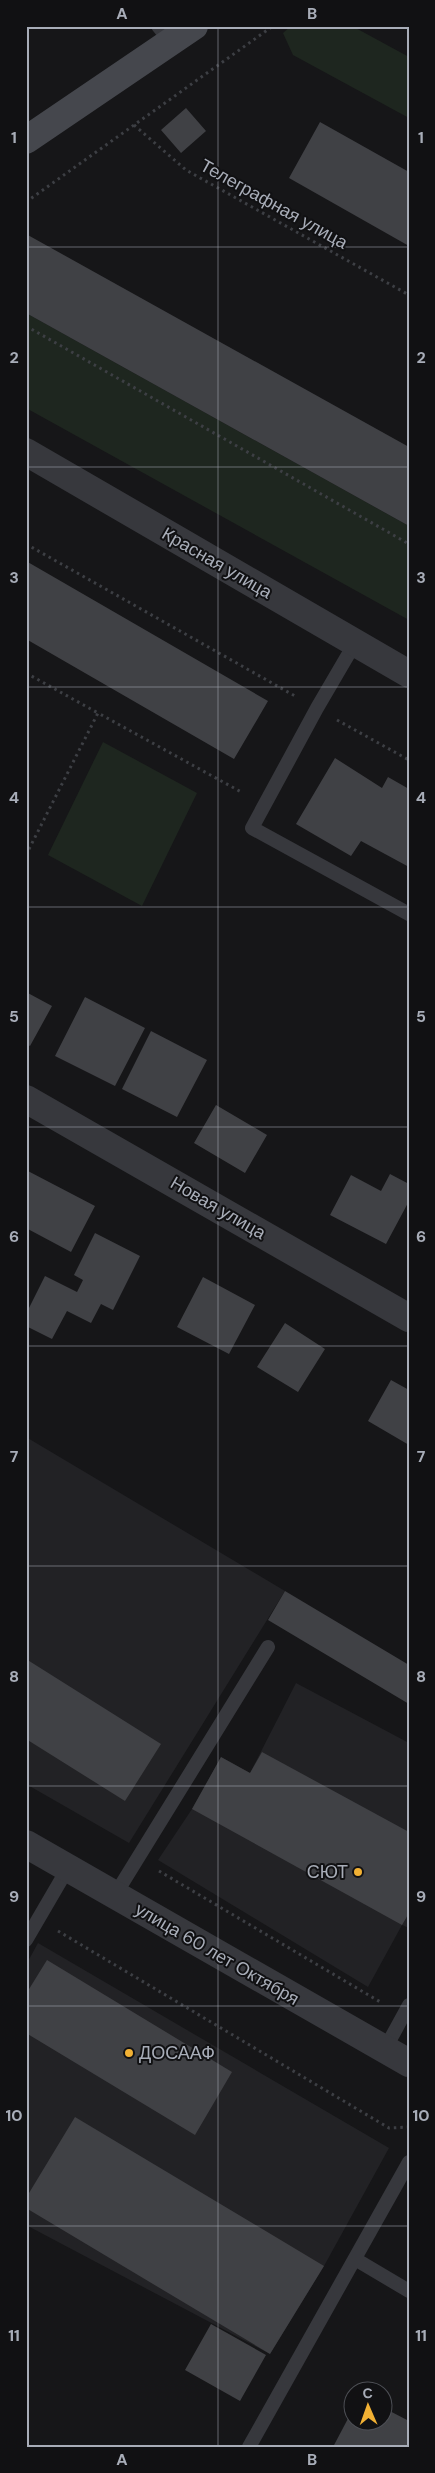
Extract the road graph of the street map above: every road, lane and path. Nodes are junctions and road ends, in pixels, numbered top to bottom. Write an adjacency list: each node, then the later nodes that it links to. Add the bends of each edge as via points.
1 (194, 26): 3 (main road)
2 (273, 26): 4 (path)
3 (164, 34): 5 (main road)
4 (134, 125): 6 (path); 7 (path, Телеграфная улица, via 186,170)
5 (26, 140)
6 (26, 202)
7 (409, 295)
8 (26, 326): 11 (path)
9 (26, 452): 12 (street, Красная улица)
10 (26, 544): 15 (path)
11 (409, 544)
12 (355, 643): 14 (street, Красная улица); 15 (lane)
13 (26, 673): 16 (path)
14 (409, 674)
15 (317, 708): 17 (path); 18 (lane)
16 (98, 713): 18 (path); 19 (path)
17 (409, 760)
18 (264, 804): 20 (lane, via 252,828)
19 (26, 855)
20 (409, 914)
21 (26, 1099): 22 (street, Новая улица)
22 (409, 1318)
23 (268, 1647): 25 (lane)
24 (26, 1844): 26 (street, улица 60 лет Октября)
25 (137, 1858): 27 (lane); 30 (path)
26 (68, 1868): 27 (street, улица 60 лет Октября); 28 (lane)
27 (115, 1895): 31 (street, улица 60 лет Октября)
28 (38, 1919): 29 (lane); 33 (path, via 389,2128)
29 (26, 1940)
30 (406, 2010): 31 (lane)
31 (384, 2049): 32 (street, улица 60 лет Октября)
32 (409, 2063)
33 (409, 2127)
34 (409, 2162): 35 (lane)
35 (355, 2259): 36 (lane); 37 (lane)
36 (409, 2291)
37 (249, 2447)

